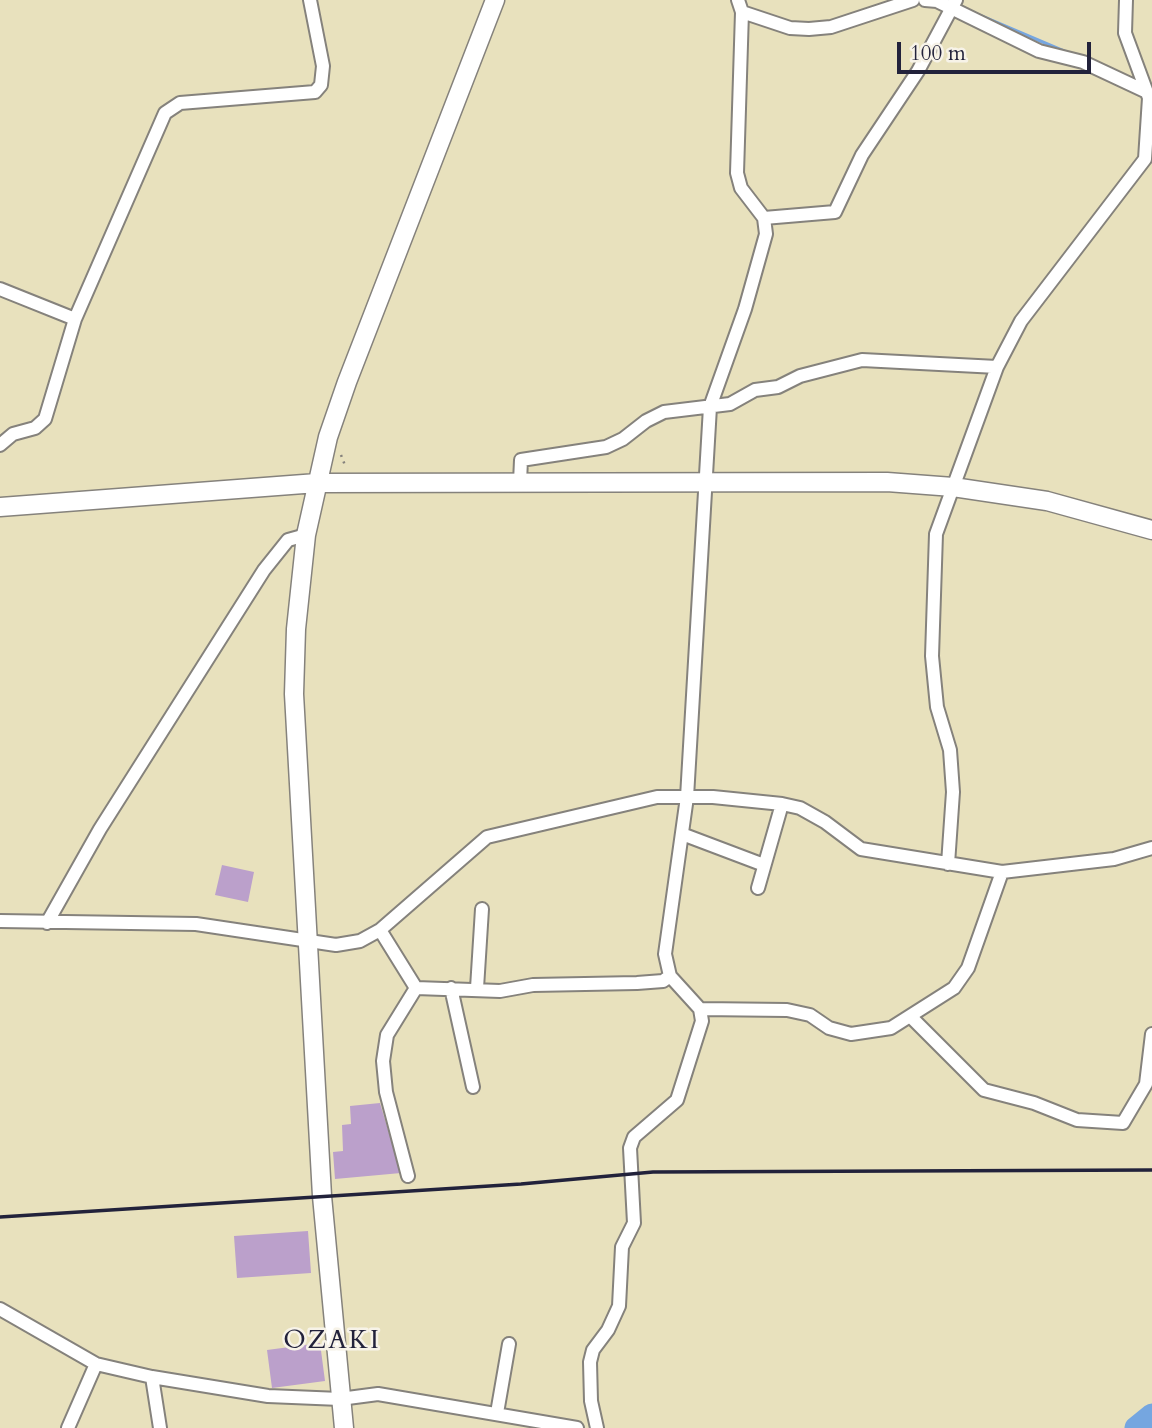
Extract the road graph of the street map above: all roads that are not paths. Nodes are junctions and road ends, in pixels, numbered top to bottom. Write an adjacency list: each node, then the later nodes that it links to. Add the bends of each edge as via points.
1 (310, 0): 11 (street, via 323,66 321,85 315,92 172,106 164,113)
2 (495, 0): 17 (street, via 347,382)
3 (913, 0): 7 (street, via 831,27 809,29 790,28)
4 (925, 0): 6 (street)
5 (1126, 0): 8 (street, via 1125,33)
6 (953, 4): 8 (street, via 1039,51 1083,62); 9 (street, via 918,71 862,155 835,212)
7 (740, 6): 9 (street, via 737,173 741,188)
8 (1147, 92): 12 (street, via 1145,159 1021,321)
9 (764, 218): 13 (street, via 761,259)
10 (0, 289): 11 (street)
11 (75, 318): 14 (street, via 45,419)
12 (997, 367): 13 (street, via 862,360); 18 (street)
13 (710, 407): 15 (street, via 664,412 606,447 521,460); 16 (street)
14 (0, 445)
15 (520, 482): 16 (street); 17 (street)
16 (703, 482): 18 (street, via 887,482); 22 (street)
17 (317, 483): 19 (street); 21 (street)
18 (953, 487): 20 (street, via 1047,501); 26 (street, via 936,534 932,656 937,707 950,750 953,792)
19 (0, 507)
20 (1152, 530)
21 (306, 535): 32 (street, via 288,540 264,570 100,829); 34 (street, via 294,694)
22 (687, 797): 23 (street); 24 (street); 33 (street, via 657,797 487,837)
23 (782, 804): 26 (street, via 825,822 861,849); 27 (street)
24 (682, 834): 27 (street); 35 (street, via 665,954)
25 (1152, 848): 28 (street, via 1114,859)
26 (948, 864): 28 (street)
27 (764, 866): 29 (street)
28 (1002, 872): 40 (street, via 968,968 954,988)
29 (758, 888)
30 (482, 909): 38 (street)
31 (0, 921): 32 (street)
32 (47, 923): 34 (street, via 195,924)
33 (380, 930): 34 (street, via 336,945); 36 (street)
34 (306, 942): 48 (street, via 327,1276)
35 (670, 976): 38 (street, via 663,981 533,985 500,992); 39 (street)
36 (416, 988): 37 (street); 43 (street, via 387,1035 383,1061 386,1092)
37 (450, 988): 38 (street); 42 (street)
38 (477, 988)
39 (701, 1009): 40 (street, via 787,1010 851,1034 891,1028); 54 (street, via 702,1021 677,1100 634,1137 630,1148 634,1223 622,1247 619,1306 590,1362)
40 (911, 1017): 41 (street, via 984,1090 1034,1102 1077,1120 1123,1123 1146,1084)
41 (1152, 1034)
42 (473, 1087)
43 (408, 1176)
44 (0, 1309): 46 (street)
45 (509, 1344): 49 (street)
46 (96, 1364): 47 (street); 50 (street)
47 (152, 1377): 48 (street, via 268,1396); 51 (street)
48 (340, 1399): 49 (street, via 378,1394); 52 (street)
49 (497, 1413): 53 (street)
50 (68, 1428)
51 (160, 1428)
52 (344, 1428)
53 (577, 1428)
54 (597, 1428)

